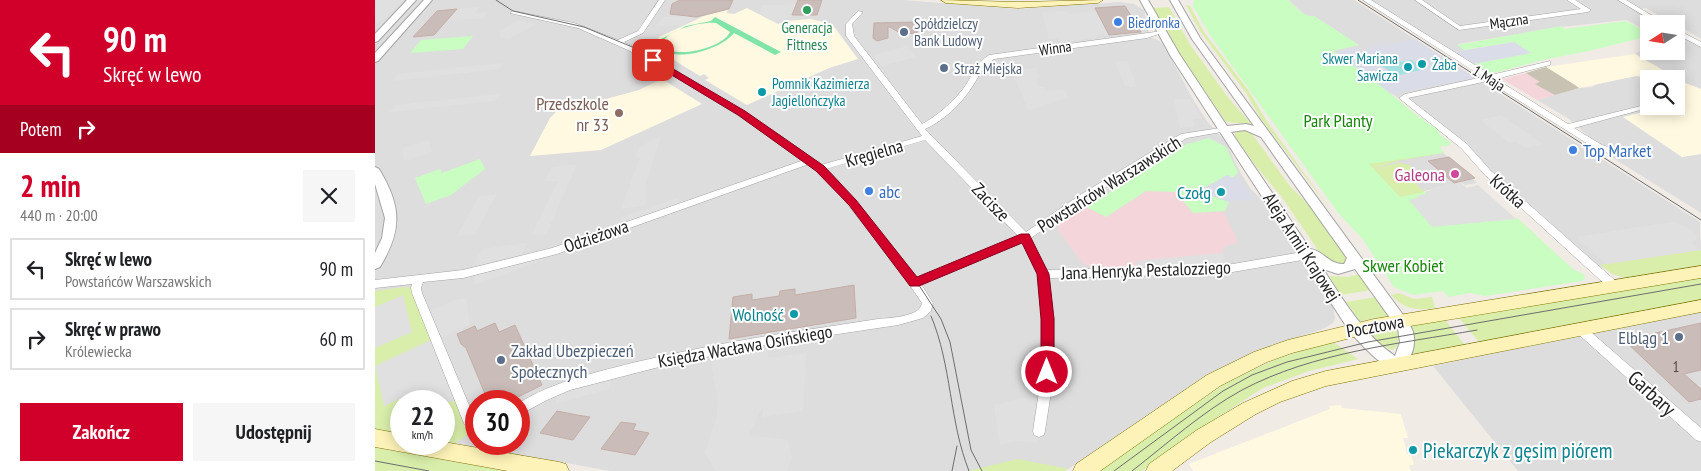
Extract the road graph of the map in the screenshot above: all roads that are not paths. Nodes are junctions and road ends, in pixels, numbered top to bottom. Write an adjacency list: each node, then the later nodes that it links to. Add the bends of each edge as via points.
1 (412, 0): 17 (street)
2 (428, 0): 20 (street)
3 (662, 0): 18 (street, via 641,32)
4 (946, 0): 5 (main road, via 1018,5)
5 (1098, 0)
6 (1144, 0): 15 (street, Aleja Armii Krajowej)
7 (1175, 0): 27 (street, Aleja Armii Krajowej, via 1196,39)
8 (1366, 0): 22 (street, 1 Maja)
9 (1418, 0): 10 (street, Mączna, via 1459,28 1588,10)
10 (1570, 0)
11 (1621, 0): 14 (street)
12 (859, 12): 25 (street, Zacisze, via 849,24 851,36)
13 (513, 13): 18 (street, via 569,23)
14 (1647, 15)
15 (1160, 32): 25 (street, Winna, via 992,57 984,61 960,97 933,122); 26 (street, Aleja Armii Krajowej)
16 (1685, 36): 19 (street)
17 (375, 39)
18 (619, 42): 30 (street, via 741,113)
19 (1701, 45)
20 (375, 59)
21 (1547, 63): 22 (street)
22 (1489, 78): 24 (street, 1 Maja); 42 (street, Krótka, via 1403,97 1464,146 1488,173)
23 (1640, 109): 24 (street)
24 (1567, 127): 29 (street, 1 Maja, via 1599,147)
25 (920, 128): 28 (street, Zacisze)
26 (1224, 129): 27 (street, via 1246,127); 33 (street, Powstańców Warszawskich, via 1182,138 1083,197); 34 (street, Aleja Armii Krajowej)
27 (1266, 135): 35 (street, Aleja Armii Krajowej)
28 (927, 136): 31 (street, Kręgielna); 33 (street, Zacisze)
29 (1614, 152)
30 (810, 161): 31 (street); 39 (street, Odzieżowa, via 553,251 475,272)
31 (820, 168): 40 (street, via 852,203)
32 (375, 171): 36 (street, via 392,217 388,241)
33 (1025, 237): 38 (street, Zacisze); 40 (street, Powstańców Warszawskich)
34 (1305, 250): 35 (street, via 1326,266 1336,269 1349,267); 38 (street, Jana Henryka Pestalozziego, via 1221,270); 45 (street, Aleja Armii Krajowej)
35 (1354, 257): 44 (street, Aleja Armii Krajowej)
36 (375, 264)
37 (1701, 272): 42 (main road, Pocztowa)
38 (1043, 274): 50 (street, Zacisze, via 1048,319 1047,372)
39 (419, 280): 41 (street, Odzieżowa); 49 (street, via 417,293)
40 (914, 283): 48 (street, Księdza Wacława Osińskiego, via 928,303 927,308 898,321 654,363 556,389)
41 (375, 284)
42 (1614, 286): 44 (main road, Pocztowa)
43 (1701, 306): 46 (main road)
44 (1400, 321): 45 (main road, Pocztowa); 47 (street, Aleja Armii Krajowej, via 1407,343 1403,358)
45 (1355, 328): 47 (street, Aleja Armii Krajowej, via 1375,349); 56 (main road, Pocztowa, via 1290,346 1233,370 1203,387)
46 (1581, 329): 47 (main road); 51 (street, Garbary)
47 (1396, 364): 57 (main road, via 1325,377 1278,394 1236,416)
48 (530, 404)
49 (465, 411)
50 (1039, 431)
51 (1701, 436)
52 (375, 438): 53 (main road)
53 (390, 441)
54 (455, 453): 55 (main road)
55 (559, 471)
56 (1083, 471)
57 (1156, 471)

